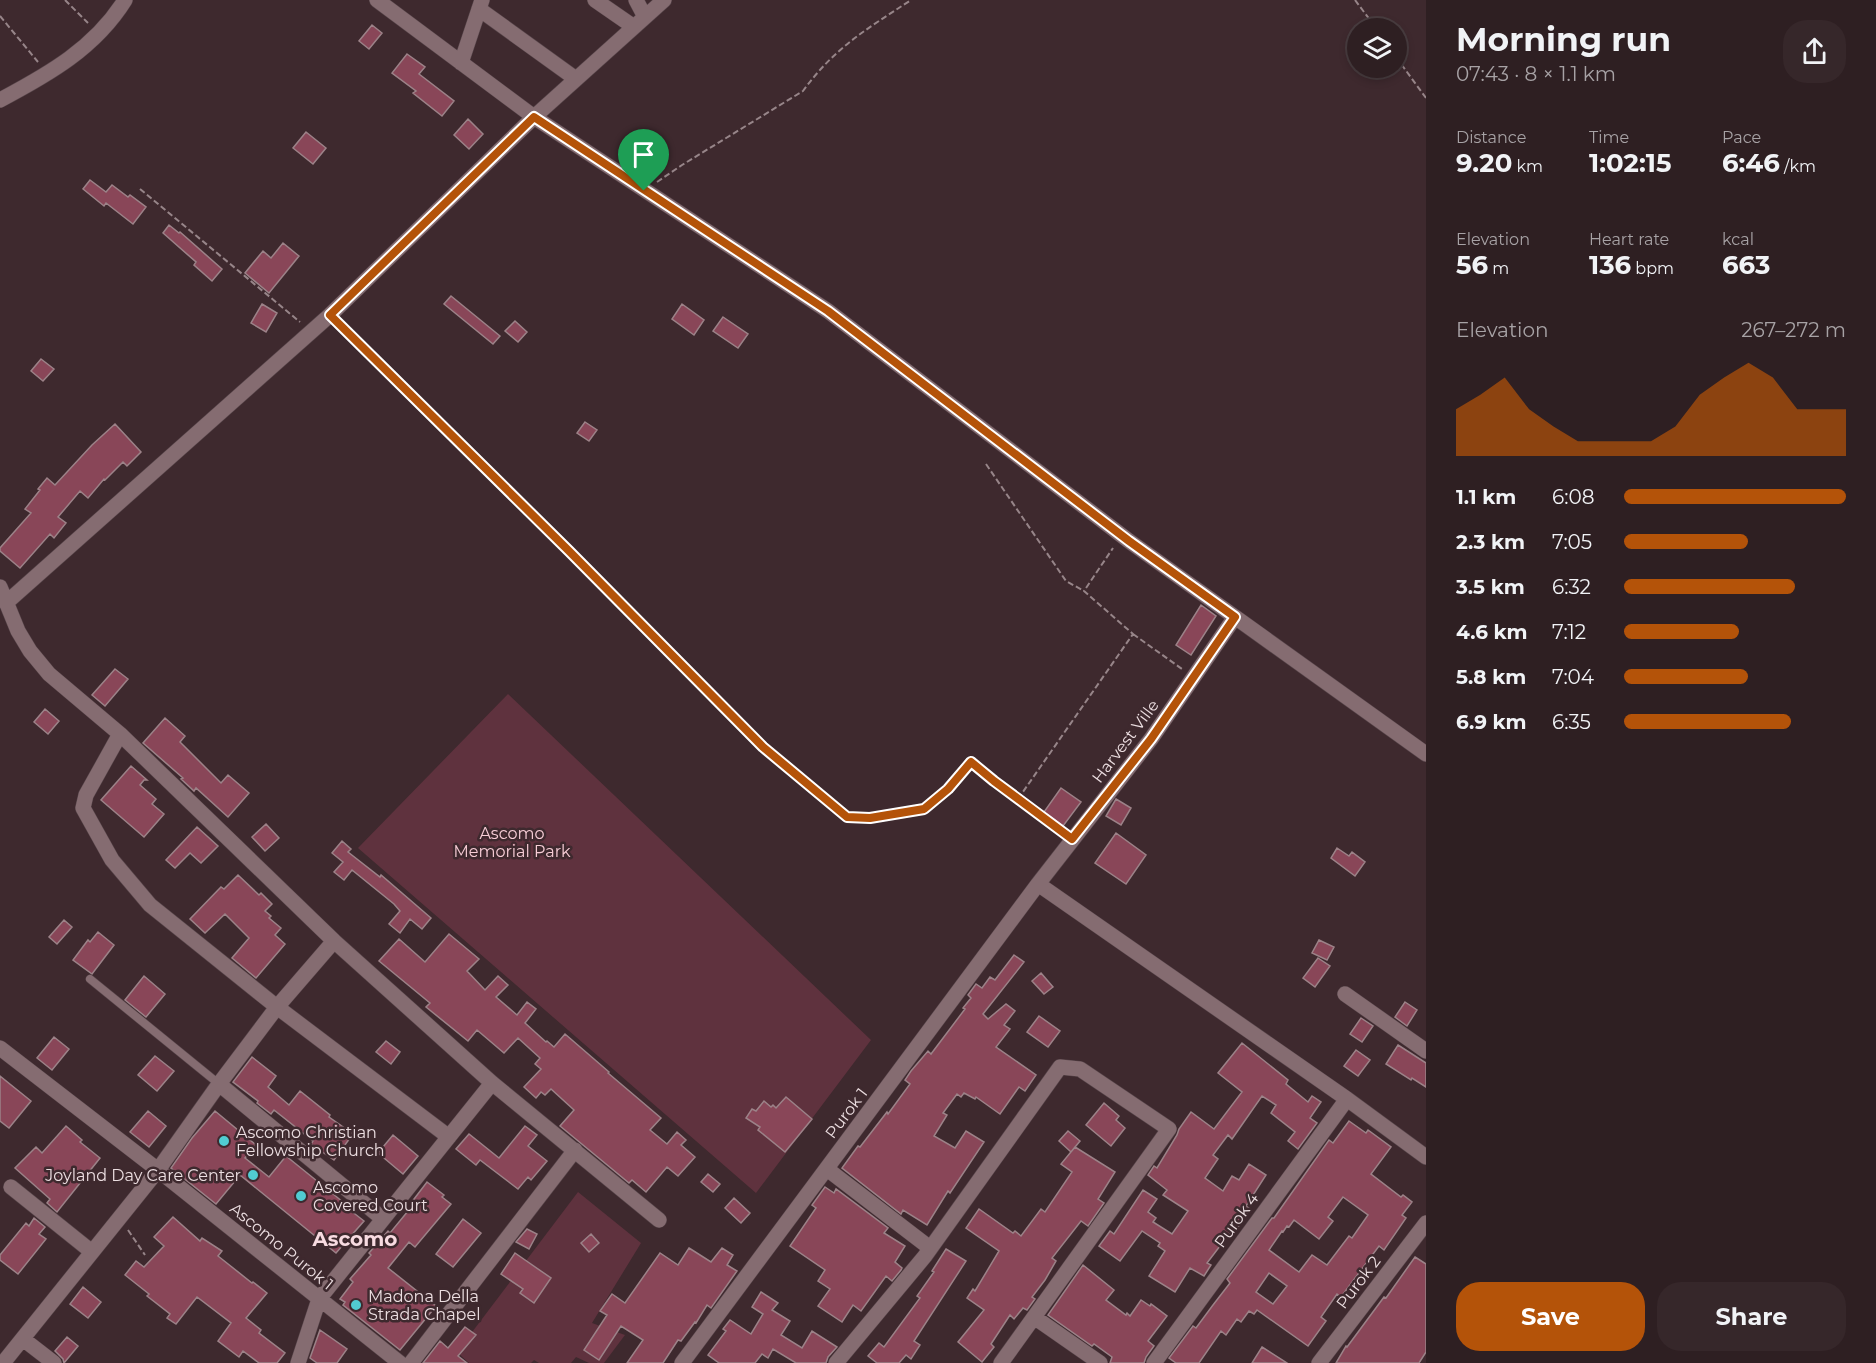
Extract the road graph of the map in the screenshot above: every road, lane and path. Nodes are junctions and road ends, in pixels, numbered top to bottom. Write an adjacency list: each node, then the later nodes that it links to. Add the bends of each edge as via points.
1 (65, 0): 13 (path)
2 (125, 0): 19 (street, via 114,18 83,50 46,76)
3 (377, 0): 14 (street)
4 (595, 0): 12 (street)
5 (636, 0): 12 (street)
6 (664, 0): 12 (street)
7 (911, 0): 22 (path, via 846,44 803,91)
8 (1355, 0): 11 (path)
9 (480, 4): 14 (street); 17 (street)
10 (0, 16): 15 (path)
11 (1368, 18)
12 (640, 22): 17 (street)
13 (94, 29)
14 (461, 63): 20 (street)
15 (43, 68)
16 (1407, 72): 18 (path)
17 (576, 79): 20 (street)
18 (1426, 98)
19 (0, 100)
20 (534, 117): 22 (street); 23 (street)
21 (140, 189): 24 (path)
22 (644, 191): 26 (street, via 828,311)
23 (330, 315): 24 (street); 35 (path, via 763,747 847,817 870,818 924,809 971,762)
24 (312, 332): 29 (street)
25 (986, 464): 28 (path, via 1066,581)
26 (1122, 535): 28 (path); 30 (street)
27 (0, 587): 29 (street)
28 (1084, 591): 31 (path)
29 (3, 604): 33 (street, via 30,651 49,674)
30 (1235, 617): 32 (street, Harvest Ville); 34 (street)
31 (1133, 634): 32 (path); 35 (path)
32 (1194, 677): 36 (street, Harvest Ville)
33 (120, 734): 38 (street); 41 (street, via 86,795 83,808 90,824 112,860 150,905)
34 (1426, 754)
35 (1018, 799): 36 (path)
36 (1072, 839): 37 (street, Harvest Ville)
37 (1038, 884): 46 (street); 50 (street, Purok 1)
38 (334, 941): 41 (street); 44 (street)
39 (90, 979): 45 (lane)
40 (1345, 994): 43 (street)
41 (277, 1007): 45 (street); 47 (street)
42 (0, 1048): 51 (street, Ascomo Purok 1)
43 (1426, 1050)
44 (492, 1083): 47 (street); 48 (street)
45 (219, 1084): 51 (street); 54 (street)
46 (1347, 1099): 49 (street); 72 (street, Purok 4)
47 (448, 1137): 54 (street)
48 (575, 1150): 55 (street); 67 (street)
49 (1426, 1158)
50 (827, 1169): 57 (street); 68 (street, Purok 1)
51 (158, 1170): 53 (street); 60 (street, Ascomo Purok 1)
52 (11, 1187): 58 (street)
53 (119, 1218): 58 (street); 59 (path)
54 (383, 1219): 60 (street)
55 (659, 1220)
56 (1426, 1223): 73 (street, Purok 2)
57 (930, 1248): 61 (street, via 1060,1067 1080,1069 1169,1129); 69 (street)
58 (92, 1252): 62 (street)
59 (145, 1255)
60 (320, 1299): 65 (street); 66 (street, Ascomo Purok 1)
61 (1034, 1317): 70 (street); 71 (street)
62 (22, 1339): 63 (street); 64 (street)
63 (3, 1363)
64 (54, 1363)
65 (298, 1363)
66 (400, 1363)
67 (411, 1363)
68 (682, 1363)
69 (836, 1363)
70 (1001, 1363)
71 (1100, 1363)
72 (1155, 1363)
73 (1319, 1363)

